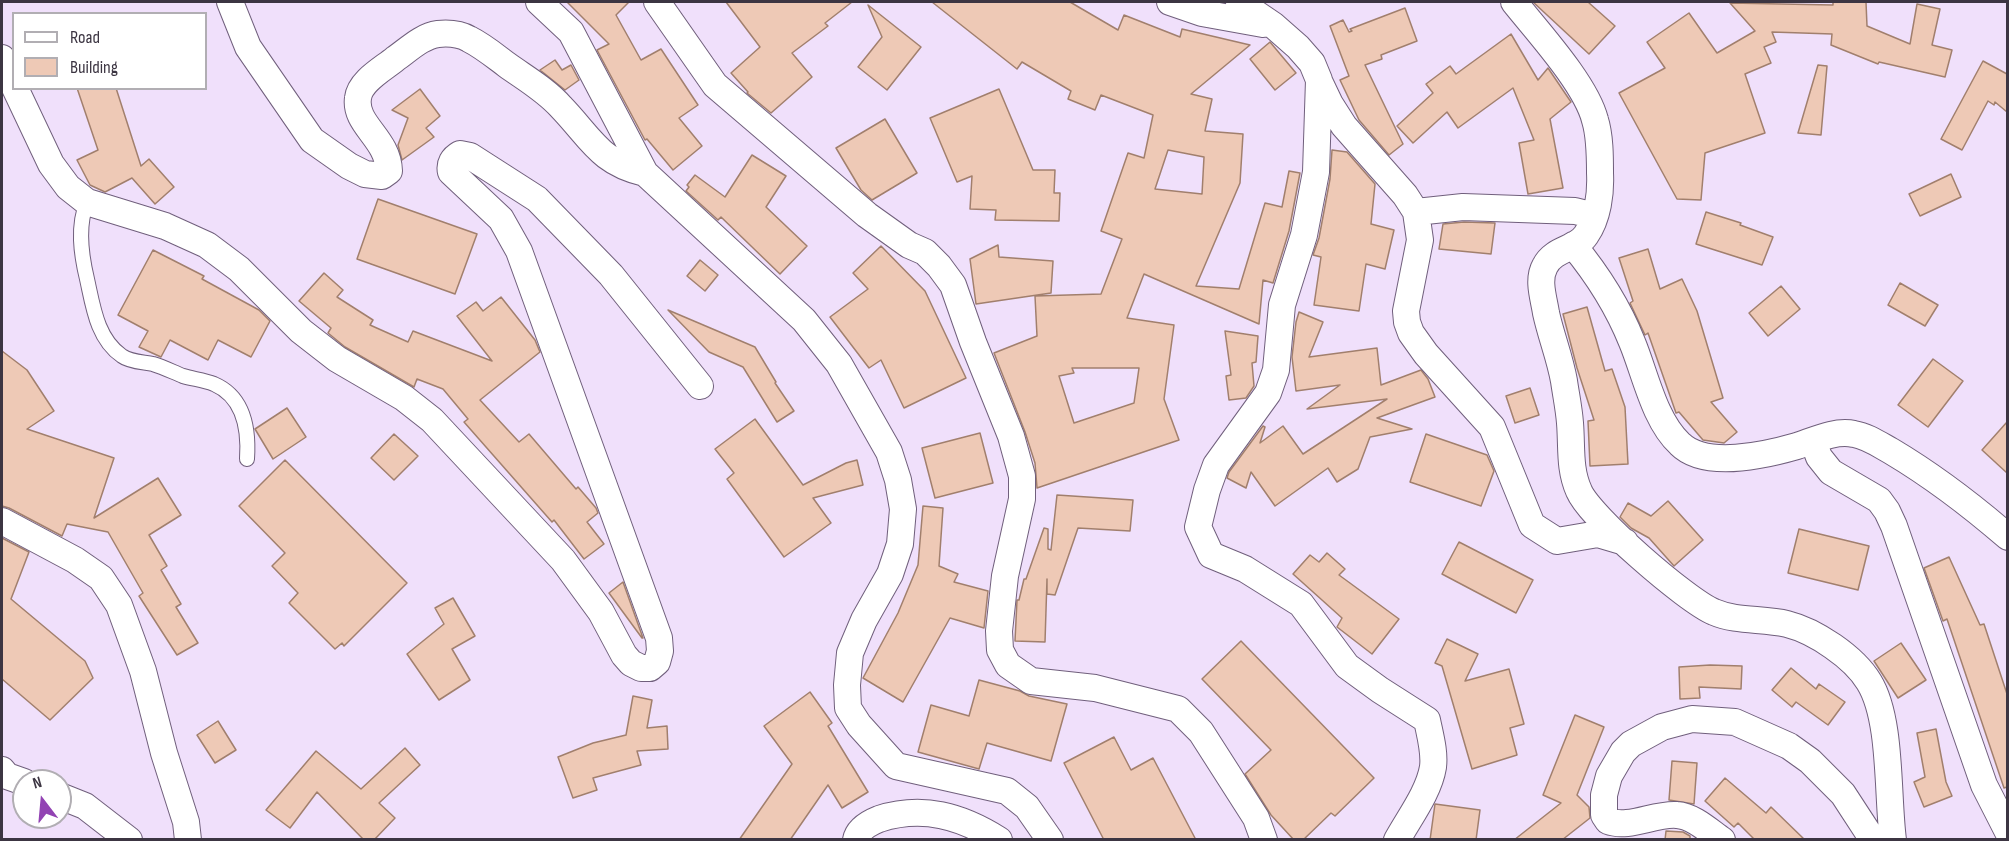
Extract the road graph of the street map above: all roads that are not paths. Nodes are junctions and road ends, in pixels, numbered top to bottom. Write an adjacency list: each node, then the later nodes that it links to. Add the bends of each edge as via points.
1 (230, 2): 12 (street, via 248,46 312,140 365,174 382,176 389,171 389,158 360,117 357,100 361,88 424,38 437,34 469,39 485,48 560,105 602,154 630,170)
2 (539, 2): 12 (street, via 571,32)
3 (657, 2): 30 (street, via 715,85 867,215 925,252 953,285 1011,436 1022,476 1022,499 1005,576 999,631 1000,650 1008,665 1031,681 1095,688 1178,710 1201,732 1256,818)
4 (1170, 2): 7 (street, via 1202,13)
5 (1239, 2): 7 (street)
6 (1514, 2): 15 (street, via 1575,80 1595,120 1601,191)
7 (1273, 25): 9 (street, via 1312,63)
8 (2, 58): 10 (street)
9 (1319, 81): 14 (street, via 1344,126); 31 (street, via 1316,172 1304,235 1282,306 1276,370 1268,393 1216,465 1198,527 1211,555 1245,569 1300,604 1347,666 1427,720 1433,770)
10 (12, 82)
11 (15, 90): 13 (street, via 51,164 68,187)
12 (645, 173): 29 (street, via 804,320 839,364 889,452 903,508 900,544 890,574 850,653 848,708 896,766 1007,791 1027,807)
13 (87, 202): 17 (street, via 165,226 207,245 239,269 301,331 432,420 563,560 600,612 624,655 641,668 650,668 657,662 659,638 519,251 501,219 454,176 450,168 453,160 460,154 470,156 537,199 611,275); 19 (lane, via 81,225 82,258 95,317 108,343 124,358 216,385 234,398 245,419)
14 (1416, 212): 15 (street, via 1463,207 1575,211); 22 (street, via 1420,240 1406,311 1411,333 1492,427 1532,525 1557,541 1598,534)
15 (1595, 216): 16 (street, via 1586,237)
16 (1573, 245): 18 (street, via 1618,313 1655,403 1680,444 1697,455 1715,459); 22 (street, via 1556,253 1544,267 1541,287 1563,378 1572,474 1580,495)
17 (700, 386)
18 (1813, 441): 21 (street, via 1833,434 1855,434 1878,444 1974,508); 24 (street, via 1831,472 1879,500 1887,511 1984,785)
19 (246, 459)
20 (2, 521): 26 (street, via 101,578 119,605 143,671)
21 (2007, 537)
22 (1625, 542): 34 (street, via 1692,600 1714,612 1786,624 1815,634 1853,663 1869,681 1884,726)
23 (72, 801): 25 (street, via 85,806)
24 (2007, 832)
25 (129, 840)
26 (188, 840)
27 (856, 840): 28 (street, via 864,827 876,820 915,812 966,822)
28 (999, 840)
29 (1050, 840)
30 (1264, 840)
31 (1397, 840)
32 (1722, 840): 33 (street, via 1678,814 1608,821 1604,815 1604,795 1609,776 1623,752 1662,727 1692,719 1735,722 1789,746 1810,761 1843,794)
33 (1874, 840)
34 (1893, 840)

